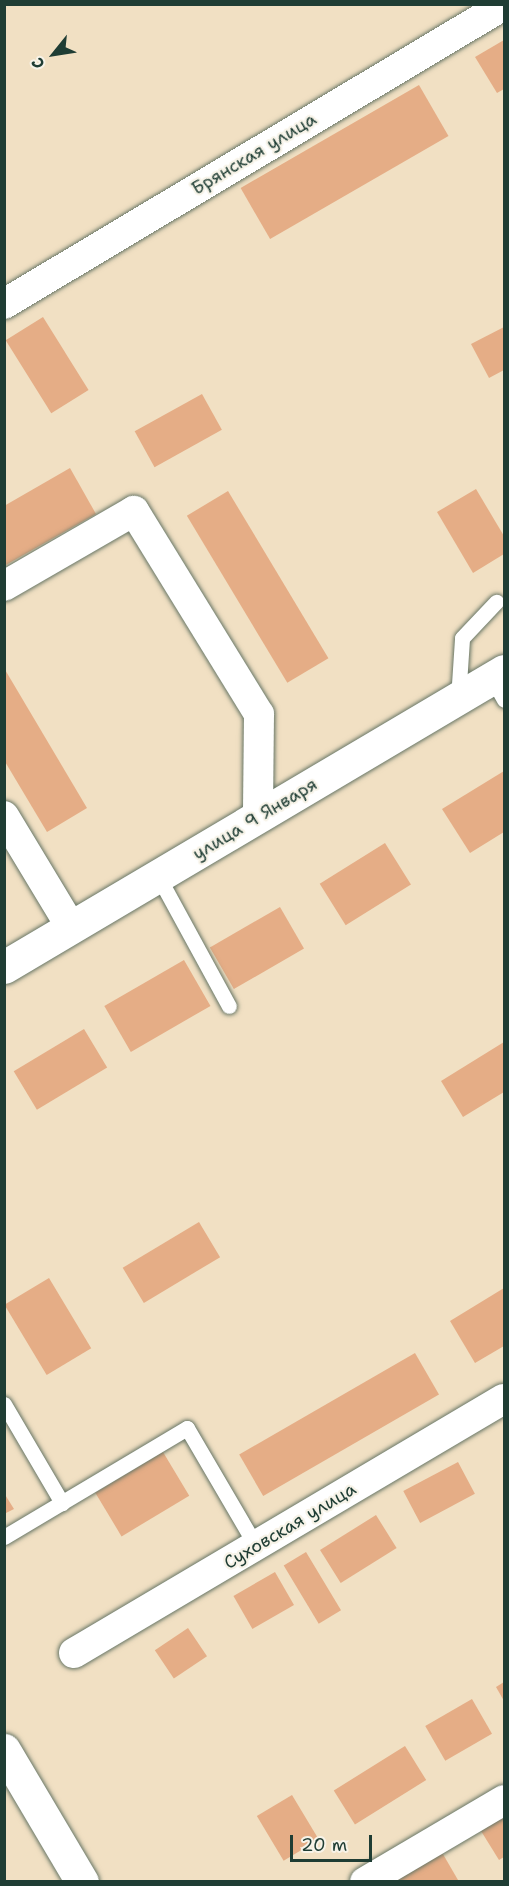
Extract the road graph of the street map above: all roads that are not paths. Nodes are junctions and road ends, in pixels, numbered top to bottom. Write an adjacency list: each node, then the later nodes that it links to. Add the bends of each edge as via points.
1 (504, 5): 2 (street, Брянская улица)
2 (4, 304)
3 (4, 586): 8 (street, via 134,511 259,714)
4 (496, 602): 6 (lane, via 462,638)
5 (500, 683): 6 (street, улица 9 Января)
6 (458, 699): 8 (street, улица 9 Января)
7 (4, 816): 10 (street)
8 (258, 816): 9 (street, улица 9 Января)
9 (158, 876): 10 (street, улица 9 Января); 12 (lane)
10 (71, 927): 11 (street, улица 9 Января)
11 (4, 966)
12 (229, 1006)
13 (504, 1399): 17 (street, Суховская улица)
14 (4, 1404): 15 (lane)
15 (62, 1503): 16 (lane); 17 (lane, via 187,1428)
16 (4, 1537)
17 (256, 1546): 18 (street, Суховская улица)
18 (74, 1653)
19 (4, 1750): 21 (street)
20 (504, 1800): 22 (street)
21 (82, 1881)
22 (365, 1881)

